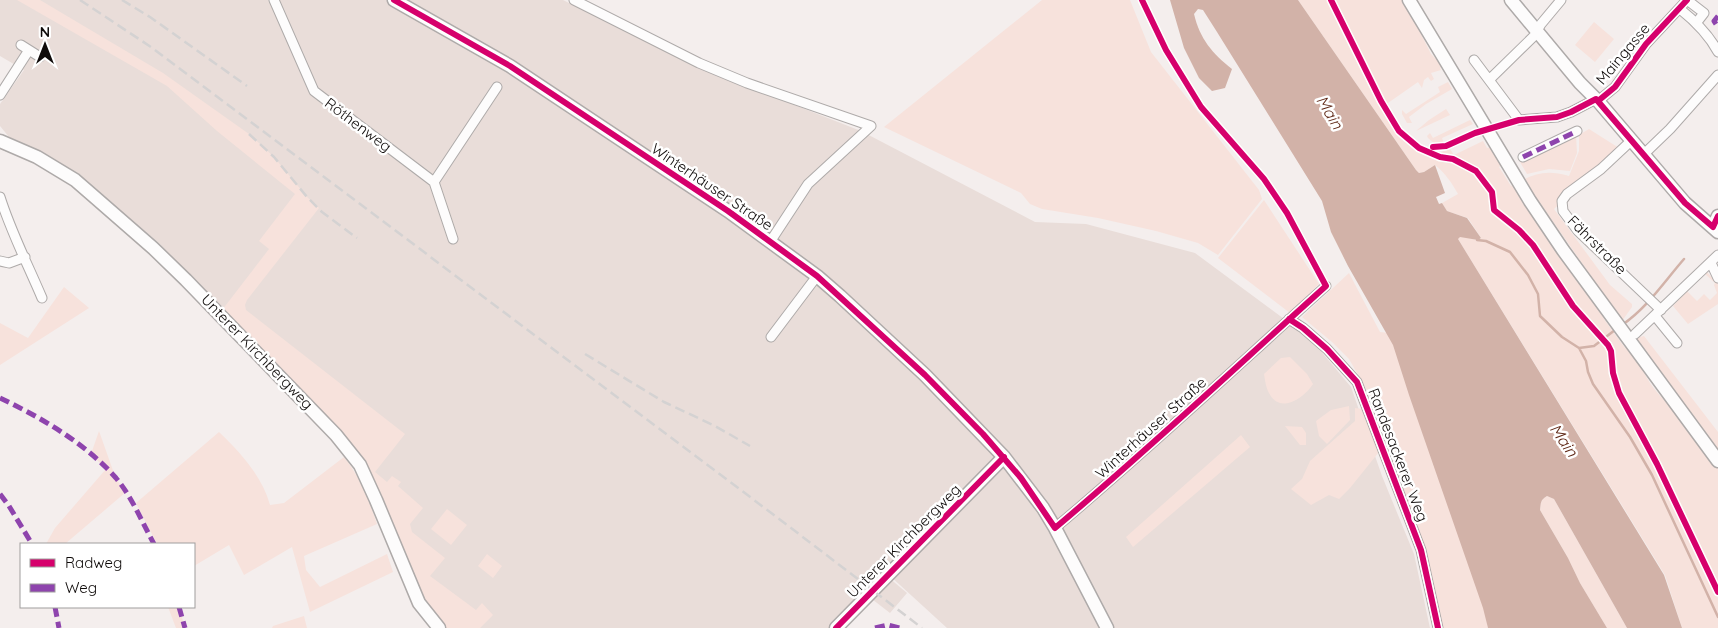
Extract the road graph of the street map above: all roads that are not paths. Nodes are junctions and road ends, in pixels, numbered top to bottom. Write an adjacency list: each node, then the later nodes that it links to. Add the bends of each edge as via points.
1 (274, 0): 24 (street, Röthenweg, via 314,91)
2 (394, 0): 28 (main road, Winterhäuser Straße, via 510,66)
3 (574, 0): 28 (street, Winterhäuser Straße, via 746,84 871,126 808,184)
4 (1409, 0): 40 (main road, via 1530,201 1616,324)
5 (1510, 0): 10 (main road)
6 (1561, 0): 10 (street)
7 (1687, 0): 8 (street, Maingasse); 9 (street, via 1704,13)
8 (1680, 9): 9 (street); 18 (street, Maingasse, via 1646,44 1614,87)
9 (1697, 22): 11 (street)
10 (1537, 31): 15 (street); 18 (main road)
11 (1718, 52)
12 (40, 57): 17 (street, via 25,48)
13 (1474, 60): 15 (street)
14 (1718, 75): 22 (street)
15 (1490, 80): 18 (street, Maingasse, via 1519,120 1557,117)
16 (497, 87): 24 (street)
17 (0, 95)
18 (1597, 100): 20 (main road)
19 (1577, 130): 23 (street)
20 (1632, 140): 22 (main road); 37 (street, Fährstraße, via 1567,194 1562,202 1563,211 1578,231 1653,300)
21 (0, 141): 45 (main road, Unterer Kirchbergweg, via 71,178 153,248 336,435 360,465 419,603)
22 (1644, 154): 26 (main road, via 1685,203)
23 (1523, 157)
24 (434, 182): 27 (street)
25 (0, 197): 30 (street)
26 (1716, 225)
27 (453, 239)
28 (770, 242): 33 (main road, Winterhäuser Straße)
29 (1718, 255): 32 (street)
30 (25, 258): 31 (street, via 9,263); 36 (street)
31 (0, 261)
32 (1711, 263): 34 (street); 37 (street)
33 (817, 276): 39 (street); 42 (main road, Winterhäuser Straße, via 925,375)
34 (1718, 278)
35 (1326, 286): 38 (street, Winterhäuser Straße)
36 (42, 298)
37 (1659, 313): 40 (street); 41 (street, Fährstraße)
38 (1289, 319): 44 (street, Winterhäuser Straße); 48 (street, Randesackerer Weg, via 1327,349 1357,382 1421,550)
39 (771, 337)
40 (1632, 338): 43 (main road)
41 (1677, 343)
42 (1004, 457): 44 (main road, Winterhäuser Straße); 46 (main road, Unterer Kirchbergweg)
43 (1718, 460)
44 (1056, 528): 47 (main road, Winterhäuser Straße)
45 (439, 628)
46 (836, 628)
47 (1107, 628)
48 (1438, 628)

